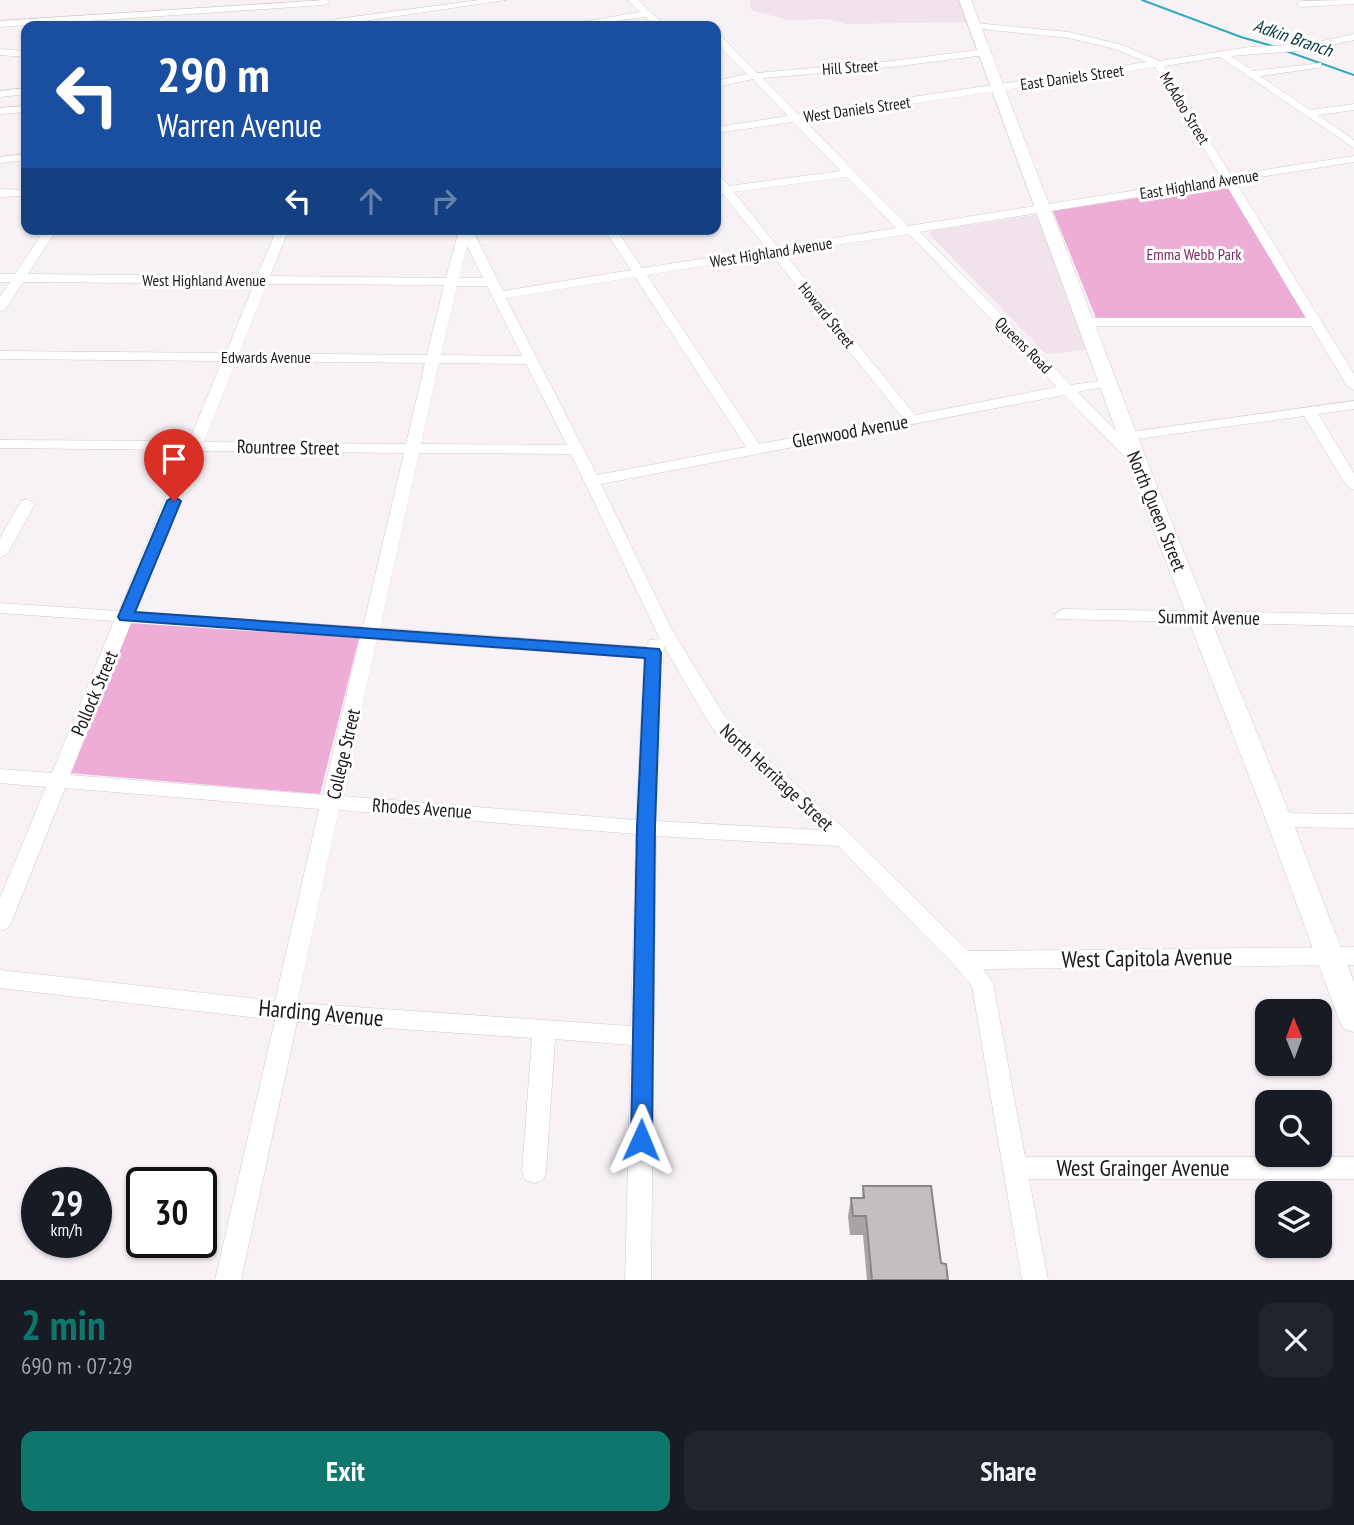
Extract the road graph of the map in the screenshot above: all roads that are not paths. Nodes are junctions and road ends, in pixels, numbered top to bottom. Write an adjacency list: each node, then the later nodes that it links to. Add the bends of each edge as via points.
1 (501, 0): 6 (street)
2 (633, 0): 7 (street)
3 (965, 0): 13 (main road, North Queen Street)
4 (1354, 1): 5 (street)
5 (1301, 4)
6 (331, 12): 8 (street, via 127,11)
7 (647, 14): 9 (street); 10 (street)
8 (29, 21)
9 (598, 21)
10 (655, 21)
11 (21, 22): 12 (street)
12 (0, 24)
13 (975, 26): 17 (main road, North Queen Street); 20 (street, McAdoo Street, via 1033,28 1123,49)
14 (1354, 37): 19 (street, East Daniels Street, via 1310,47)
15 (721, 41): 23 (street, Queens Road)
16 (0, 52): 18 (street)
17 (985, 52): 23 (street, Hill Street); 26 (main road, North Queen Street)
18 (21, 54)
19 (1222, 54): 20 (street, East Daniels Street); 22 (street)
20 (1158, 64): 26 (street, East Daniels Street); 40 (street, McAdoo Street)
21 (1317, 65): 22 (street)
22 (1251, 74): 32 (street)
23 (755, 75): 25 (street, Hill Street); 33 (street, Queens Road)
24 (0, 82): 28 (street)
25 (721, 83)
26 (998, 88): 33 (street, West Daniels Street); 44 (main road, North Queen Street)
27 (21, 92): 28 (street)
28 (0, 93)
29 (1354, 107): 32 (street)
30 (21, 109): 31 (street)
31 (0, 111)
32 (1308, 113): 35 (street)
33 (796, 118): 34 (street, West Daniels Street); 39 (street, Queens Road)
34 (721, 129)
35 (1354, 145)
36 (21, 158): 38 (street)
37 (1354, 159): 40 (street, East Highland Avenue)
38 (0, 160)
39 (849, 173): 41 (street); 45 (street, Queens Road)
40 (1229, 180): 44 (street, East Highland Avenue); 60 (street, McAdoo Street)
41 (721, 191): 51 (street, Howard Street)
42 (0, 192): 43 (street)
43 (21, 193)
44 (1043, 208): 45 (street, West Highland Avenue); 59 (main road, North Queen Street)
45 (909, 230): 51 (street, West Highland Avenue); 67 (street, Queens Road)
46 (47, 235): 54 (street)
47 (281, 235): 55 (street, Pollock Street)
48 (464, 235): 56 (street, College Street)
49 (469, 235): 57 (street, North Herritage Street)
50 (614, 235): 52 (street)
51 (775, 251): 52 (street, West Highland Avenue); 70 (street, Howard Street)
52 (637, 273): 57 (street, West Highland Avenue); 74 (street)
53 (0, 278): 54 (street, West Highland Avenue)
54 (19, 278): 55 (street, West Highland Avenue); 58 (street)
55 (262, 280): 56 (street, West Highland Avenue); 62 (street, Pollock Street)
56 (451, 282): 57 (street, West Highland Avenue); 63 (street, College Street)
57 (496, 289): 64 (street, North Herritage Street)
58 (0, 307)
59 (1086, 322): 60 (street); 65 (main road, North Queen Street)
60 (1315, 322): 66 (street, McAdoo Street)
61 (0, 355): 62 (street, Edwards Avenue)
62 (231, 357): 63 (street, Edwards Avenue); 73 (street, Pollock Street)
63 (433, 358): 64 (street, Edwards Avenue); 75 (street, College Street)
64 (532, 360): 76 (street, North Herritage Street)
65 (1108, 382): 67 (street, Glenwood Avenue); 77 (main road, North Queen Street)
66 (1354, 386)
67 (1068, 390): 70 (street, Glenwood Avenue); 77 (street, Queens Road)
68 (1354, 405): 69 (street)
69 (1308, 412): 71 (street); 79 (street)
70 (911, 419): 74 (street, Glenwood Avenue)
71 (1137, 435)
72 (0, 444): 73 (street, Rountree Street)
73 (195, 446): 75 (street, Rountree Street); 84 (street, Pollock Street)
74 (754, 448): 78 (street, Glenwood Avenue)
75 (413, 449): 76 (street, Rountree Street); 88 (street, College Street)
76 (577, 450): 78 (street, North Herritage Street)
77 (1137, 461): 85 (main road, North Queen Street)
78 (592, 481): 87 (street, North Herritage Street)
79 (1354, 485)
80 (27, 504): 81 (street)
81 (0, 553)
82 (0, 608): 84 (street)
83 (1063, 615): 85 (street, Summit Avenue)
84 (126, 617): 88 (street); 91 (street, Pollock Street)
85 (1200, 617): 86 (street, Summit Avenue); 93 (main road, North Queen Street)
86 (1354, 620)
87 (662, 628): 89 (street); 96 (street, North Herritage Street, via 717,720)
88 (371, 634): 89 (street); 92 (street, College Street)
89 (653, 653): 95 (street)
90 (0, 776): 91 (street, Rhodes Avenue)
91 (56, 781): 92 (street, Rhodes Avenue); 97 (street, Pollock Street)
92 (332, 802): 95 (street, Rhodes Avenue); 101 (street, College Street)
93 (1279, 820): 94 (street); 98 (main road, North Queen Street)
94 (1354, 821)
95 (646, 827): 96 (street, Rhodes Avenue); 104 (street)
96 (843, 839): 99 (street, North Herritage Street)
97 (0, 923)
98 (1342, 957): 99 (street, West Capitola Avenue); 102 (main road, North Queen Street)
99 (963, 960): 105 (street, North Herritage Street, via 982,984)
100 (0, 979): 101 (street, Harding Avenue)
101 (286, 1012): 103 (street, Harding Avenue); 108 (street, College Street)
102 (1354, 1020)
103 (544, 1029): 104 (street, Harding Avenue); 107 (street)
104 (643, 1036): 109 (street)
105 (1016, 1168): 106 (street, West Grainger Avenue); 110 (street, North Herritage Street)
106 (1354, 1168)
107 (534, 1172)
108 (228, 1280)
109 (638, 1280)
110 (1035, 1280)

